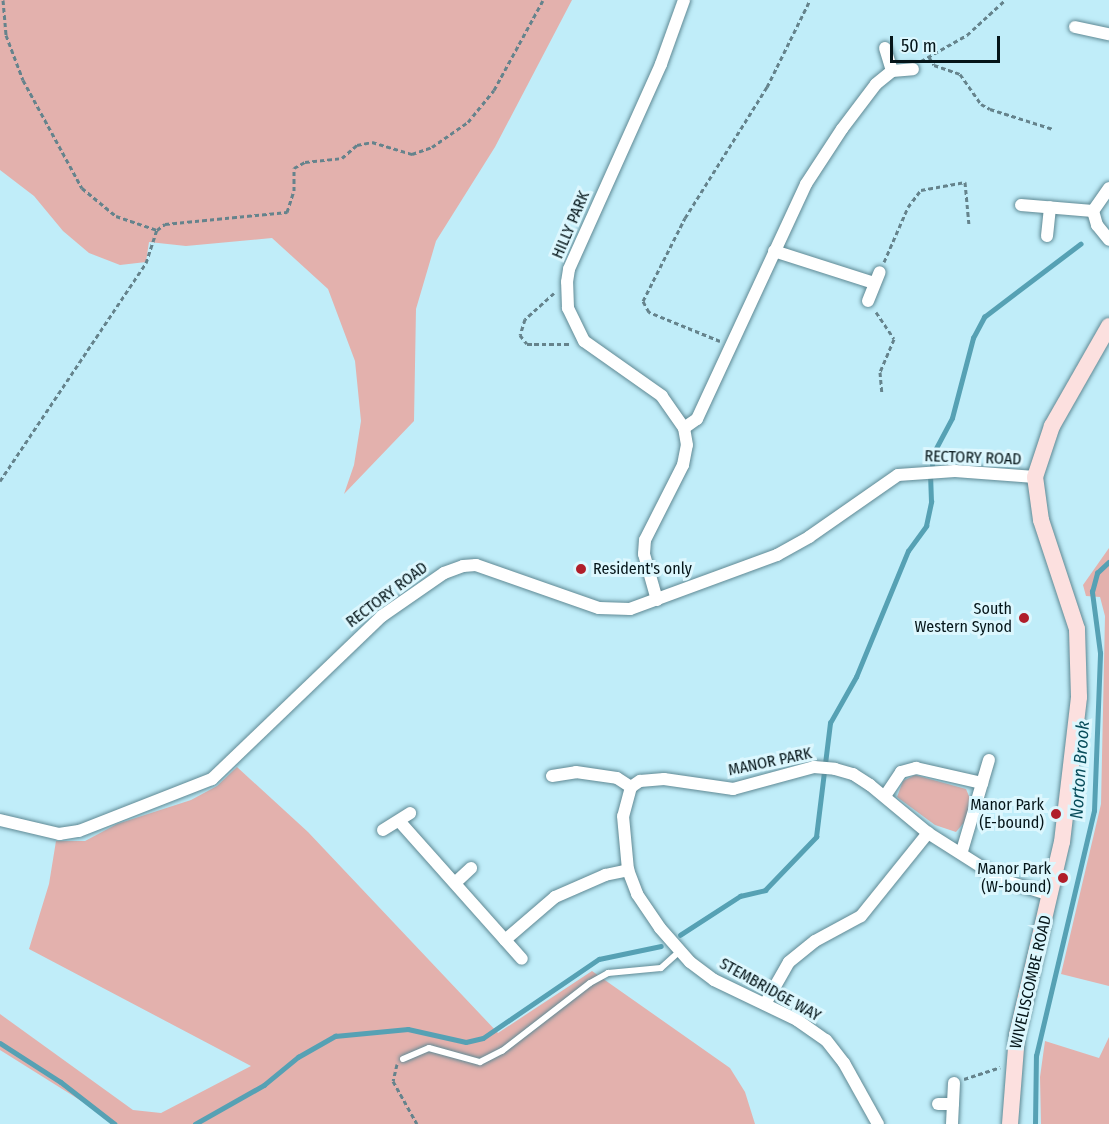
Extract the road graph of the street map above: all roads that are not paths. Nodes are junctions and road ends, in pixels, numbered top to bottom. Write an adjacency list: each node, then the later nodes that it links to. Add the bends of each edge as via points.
1 (684, 0): 16 (street, HILLY PARK, via 661,64 569,269 567,291 572,320 582,338 592,349 662,396)
2 (1075, 27): 3 (street)
3 (1109, 34)
4 (885, 48): 6 (street)
5 (913, 69): 6 (street)
6 (892, 71): 13 (street, via 876,84 842,129 806,184)
7 (1109, 188): 10 (street)
8 (1021, 204): 9 (street)
9 (1050, 207): 10 (street); 11 (street)
10 (1093, 211): 12 (street, via 1097,225)
11 (1047, 236)
12 (1109, 240)
13 (774, 251): 14 (street, via 877,278); 16 (street, via 698,419)
14 (868, 301)
15 (1108, 331): 17 (main road, WIVELISCOMBE ROAD, via 1052,426)
16 (684, 428): 18 (street, via 687,445 683,465 645,540 644,554)
17 (1035, 477): 18 (street, RECTORY ROAD, via 955,471 898,476 777,555); 33 (main road, WIVELISCOMBE ROAD, via 1041,520 1072,608 1079,662 1072,778)
18 (657, 600): 25 (street, RECTORY ROAD, via 630,609 599,608 484,568 463,566 444,573 382,616 212,779 69,833)
19 (989, 760): 21 (street)
20 (552, 776): 22 (street, via 576,772 617,778)
21 (982, 783): 23 (street, via 916,768 901,772); 29 (street)
22 (631, 787): 23 (street, MANOR PARK, via 640,781 658,779 733,789 814,767 853,774); 31 (street, STEMBRIDGE WAY, via 623,816)
23 (885, 796): 28 (street, MANOR PARK)
24 (410, 813): 26 (street)
25 (0, 820)
26 (400, 822): 27 (street); 32 (street)
27 (382, 830)
28 (928, 833): 29 (street, MANOR PARK); 37 (street, via 861,916 816,941 789,962)
29 (962, 851): 33 (street, MANOR PARK, via 1002,880)
30 (471, 868): 32 (street)
31 (628, 870): 34 (street, via 605,875 555,897); 35 (street, STEMBRIDGE WAY, via 637,894)
32 (455, 883): 34 (street)
33 (1051, 894): 44 (main road, WIVELISCOMBE ROAD, via 1017,1035)
34 (505, 940): 36 (street)
35 (680, 951): 37 (street, STEMBRIDGE WAY, via 714,980); 38 (lane, via 661,968 608,974 590,983 502,1051 480,1062 429,1048)
36 (522, 959)
37 (765, 1004): 42 (street, STEMBRIDGE WAY, via 826,1040 844,1063)
38 (403, 1059)
39 (954, 1083): 41 (street)
40 (938, 1104): 41 (street)
41 (953, 1104): 43 (street)
42 (878, 1124)
43 (952, 1124)
44 (1010, 1124)

